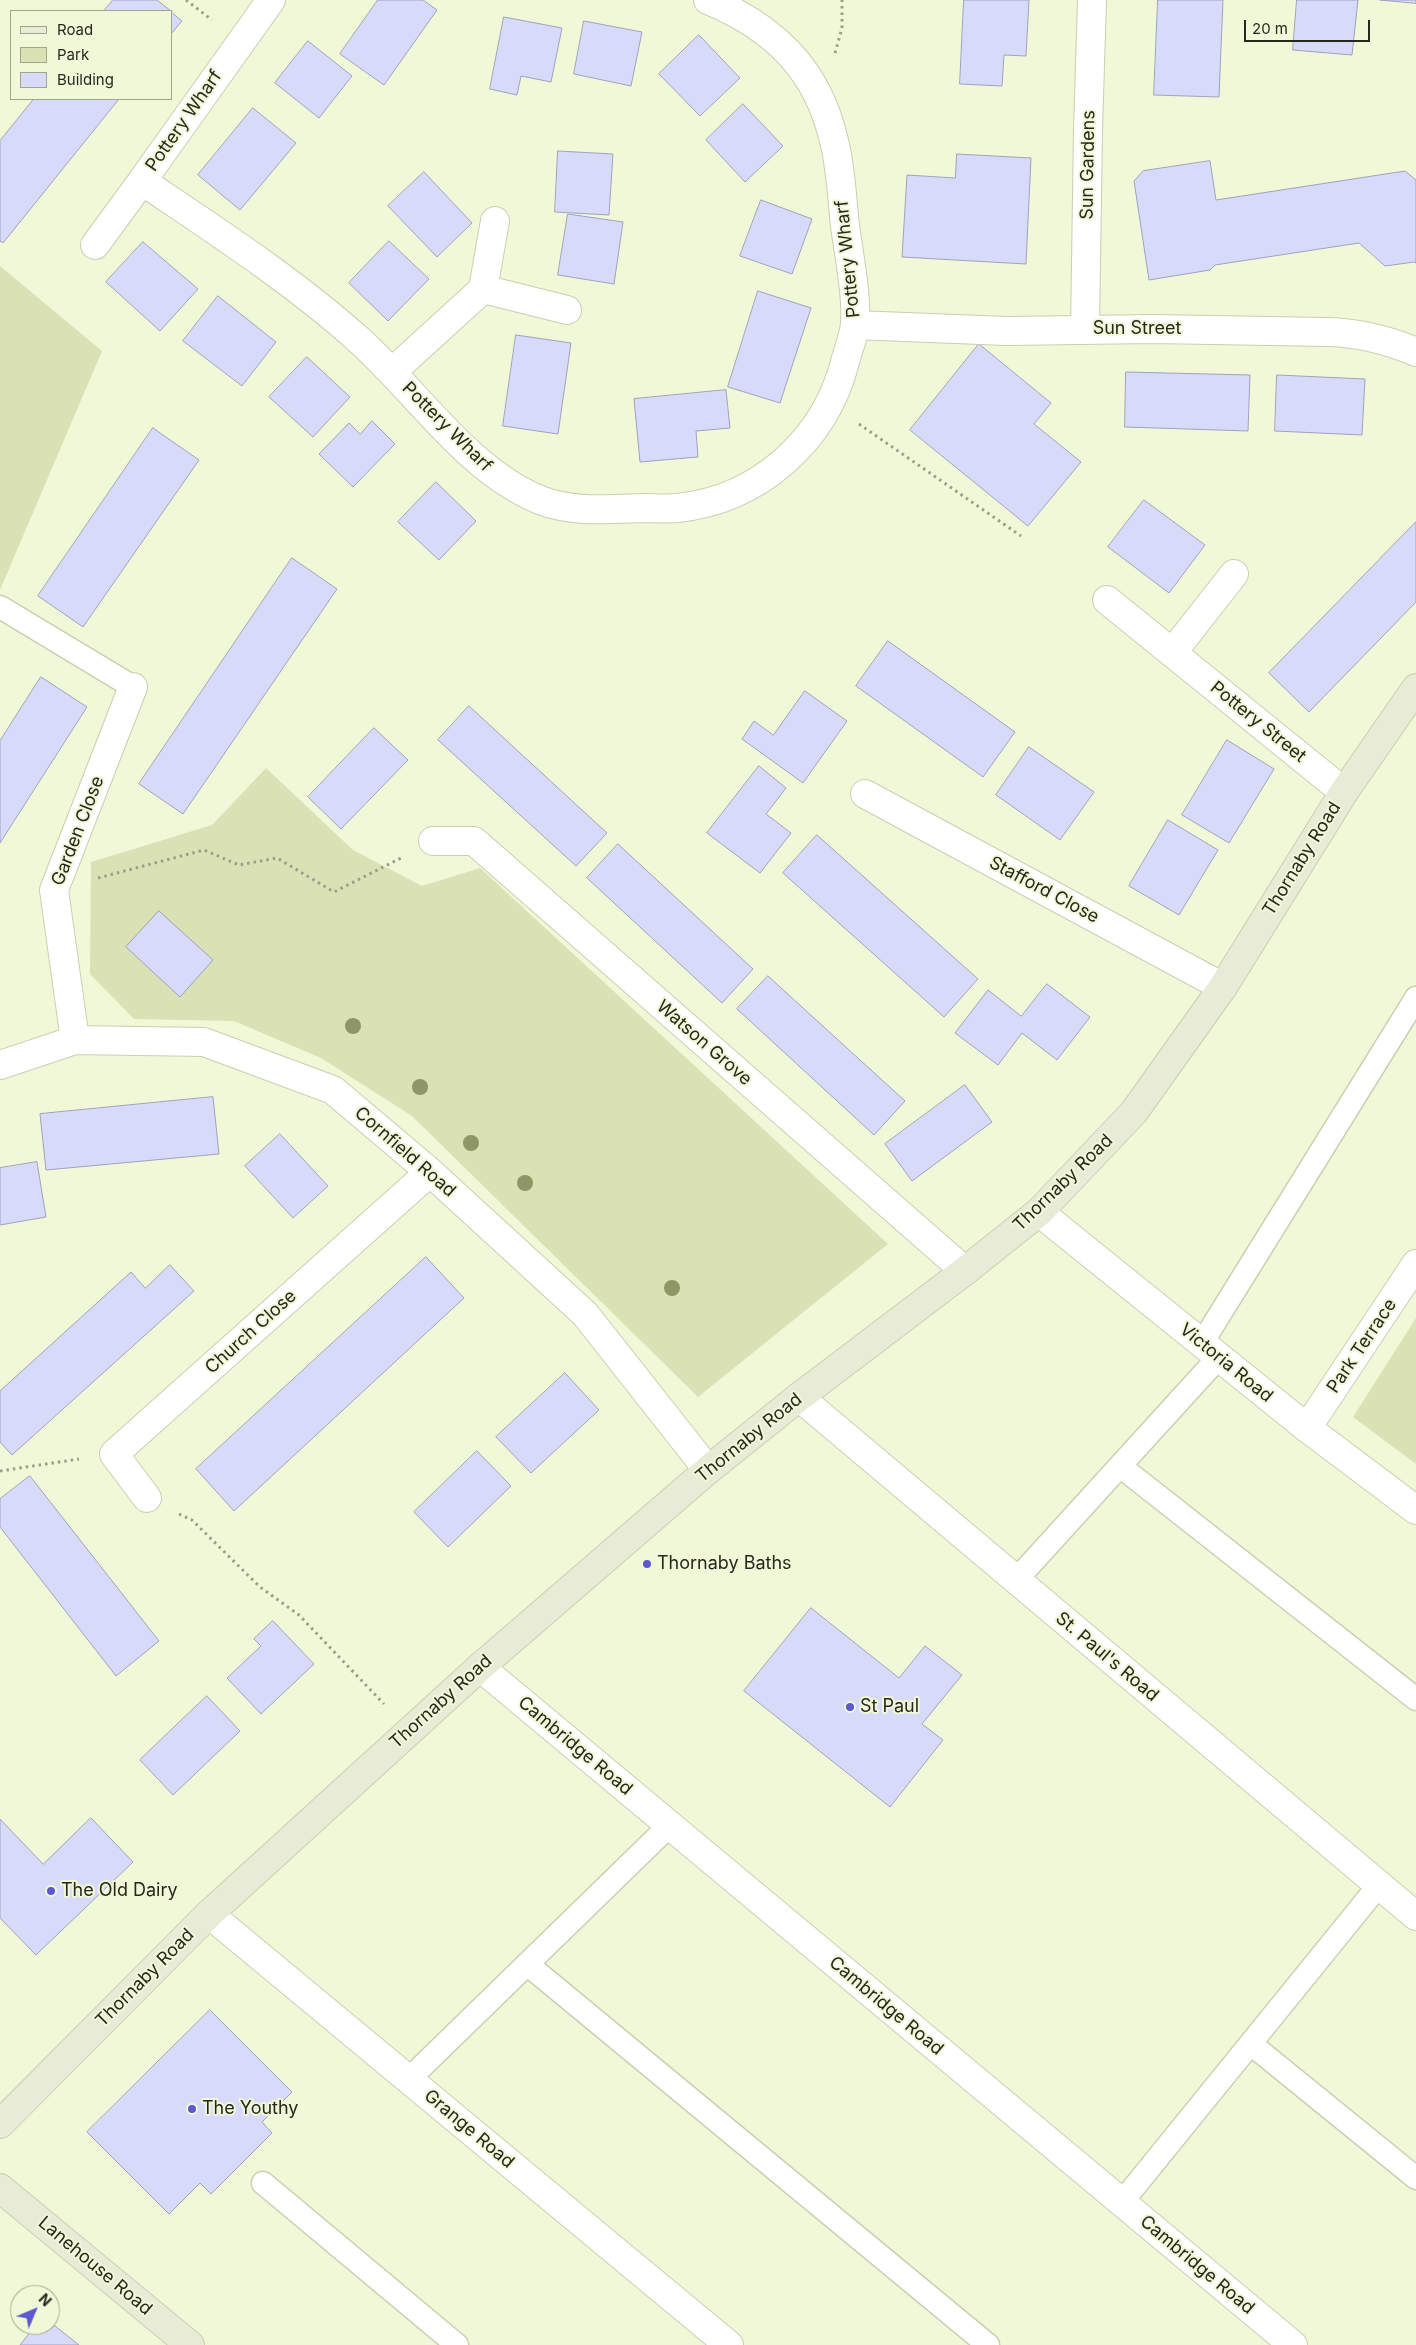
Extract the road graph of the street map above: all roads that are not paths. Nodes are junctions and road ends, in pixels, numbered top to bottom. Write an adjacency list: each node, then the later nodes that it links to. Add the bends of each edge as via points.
1 (271, 0): 4 (street, Pottery Wharf)
2 (708, 0): 9 (street, Pottery Wharf, via 756,24 781,44 815,88 835,142)
3 (1092, 0): 10 (street, Sun Gardens)
4 (142, 181): 6 (street); 12 (street, Pottery Wharf, via 285,280 339,322)
5 (495, 221): 7 (street)
6 (95, 245)
7 (483, 289): 8 (street); 12 (street, Pottery Wharf)
8 (567, 310)
9 (855, 325): 10 (street, Sun Street); 12 (street, Pottery Wharf, via 841,377 829,404 814,431 788,459 754,484 732,494 679,508 576,509 544,502 506,483 478,462)
10 (1085, 330): 11 (street, Sun Street, via 1354,333)
11 (1416, 352)
12 (392, 372)
13 (1234, 574): 16 (street)
14 (1107, 600): 16 (street, Pottery Street)
15 (0, 607): 17 (lane)
16 (1172, 653): 19 (street, Pottery Street)
17 (133, 687): 24 (street, Garden Close, via 54,890)
18 (1415, 690): 19 (street, Thornaby Road)
19 (1344, 792): 22 (street, Thornaby Road)
20 (865, 794): 22 (street, Stafford Close)
21 (433, 841): 29 (street, Watson Grove, via 474,841)
22 (1223, 987): 27 (street, Thornaby Road, via 1134,1112)
23 (1416, 998): 30 (lane)
24 (75, 1040): 25 (street, Cornfield Road); 26 (street, Cornfield Road, via 204,1042 333,1090)
25 (0, 1065)
26 (430, 1172): 34 (street, Cornfield Road, via 585,1314); 35 (street, Church Close, via 114,1454)
27 (1038, 1212): 29 (street, Thornaby Road); 30 (street, Victoria Road)
28 (1416, 1264): 32 (street, Park Terrace)
29 (965, 1271): 31 (street, Thornaby Road)
30 (1210, 1350): 32 (street, Victoria Road); 33 (lane)
31 (799, 1397): 34 (street, Thornaby Road); 37 (street, St. Paul's Road)
32 (1308, 1428): 36 (street, Victoria Road)
33 (1120, 1466): 37 (lane); 39 (lane)
34 (708, 1470): 38 (street, Thornaby Road)
35 (147, 1498)
36 (1416, 1510)
37 (1016, 1580): 41 (street, St. Paul's Road)
38 (480, 1666): 40 (street, Cambridge Road); 42 (street, Thornaby Road)
39 (1416, 1699)
40 (670, 1825): 44 (lane); 51 (street, Cambridge Road)
41 (1379, 1885): 43 (street, St. Paul's Road); 45 (lane)
42 (209, 1914): 46 (street, Grange Road); 47 (street, Thornaby Road)
43 (1416, 1916)
44 (527, 1964): 46 (lane); 55 (lane)
45 (1251, 2044): 48 (lane); 51 (lane)
46 (409, 2079): 54 (street, Grange Road)
47 (0, 2124)
48 (1416, 2178)
49 (262, 2183): 53 (lane)
50 (0, 2188): 52 (street, Lanehouse Road)
51 (1122, 2202): 56 (street, Cambridge Road)
52 (190, 2345)
53 (457, 2345)
54 (729, 2345)
55 (988, 2345)
56 (1293, 2345)

